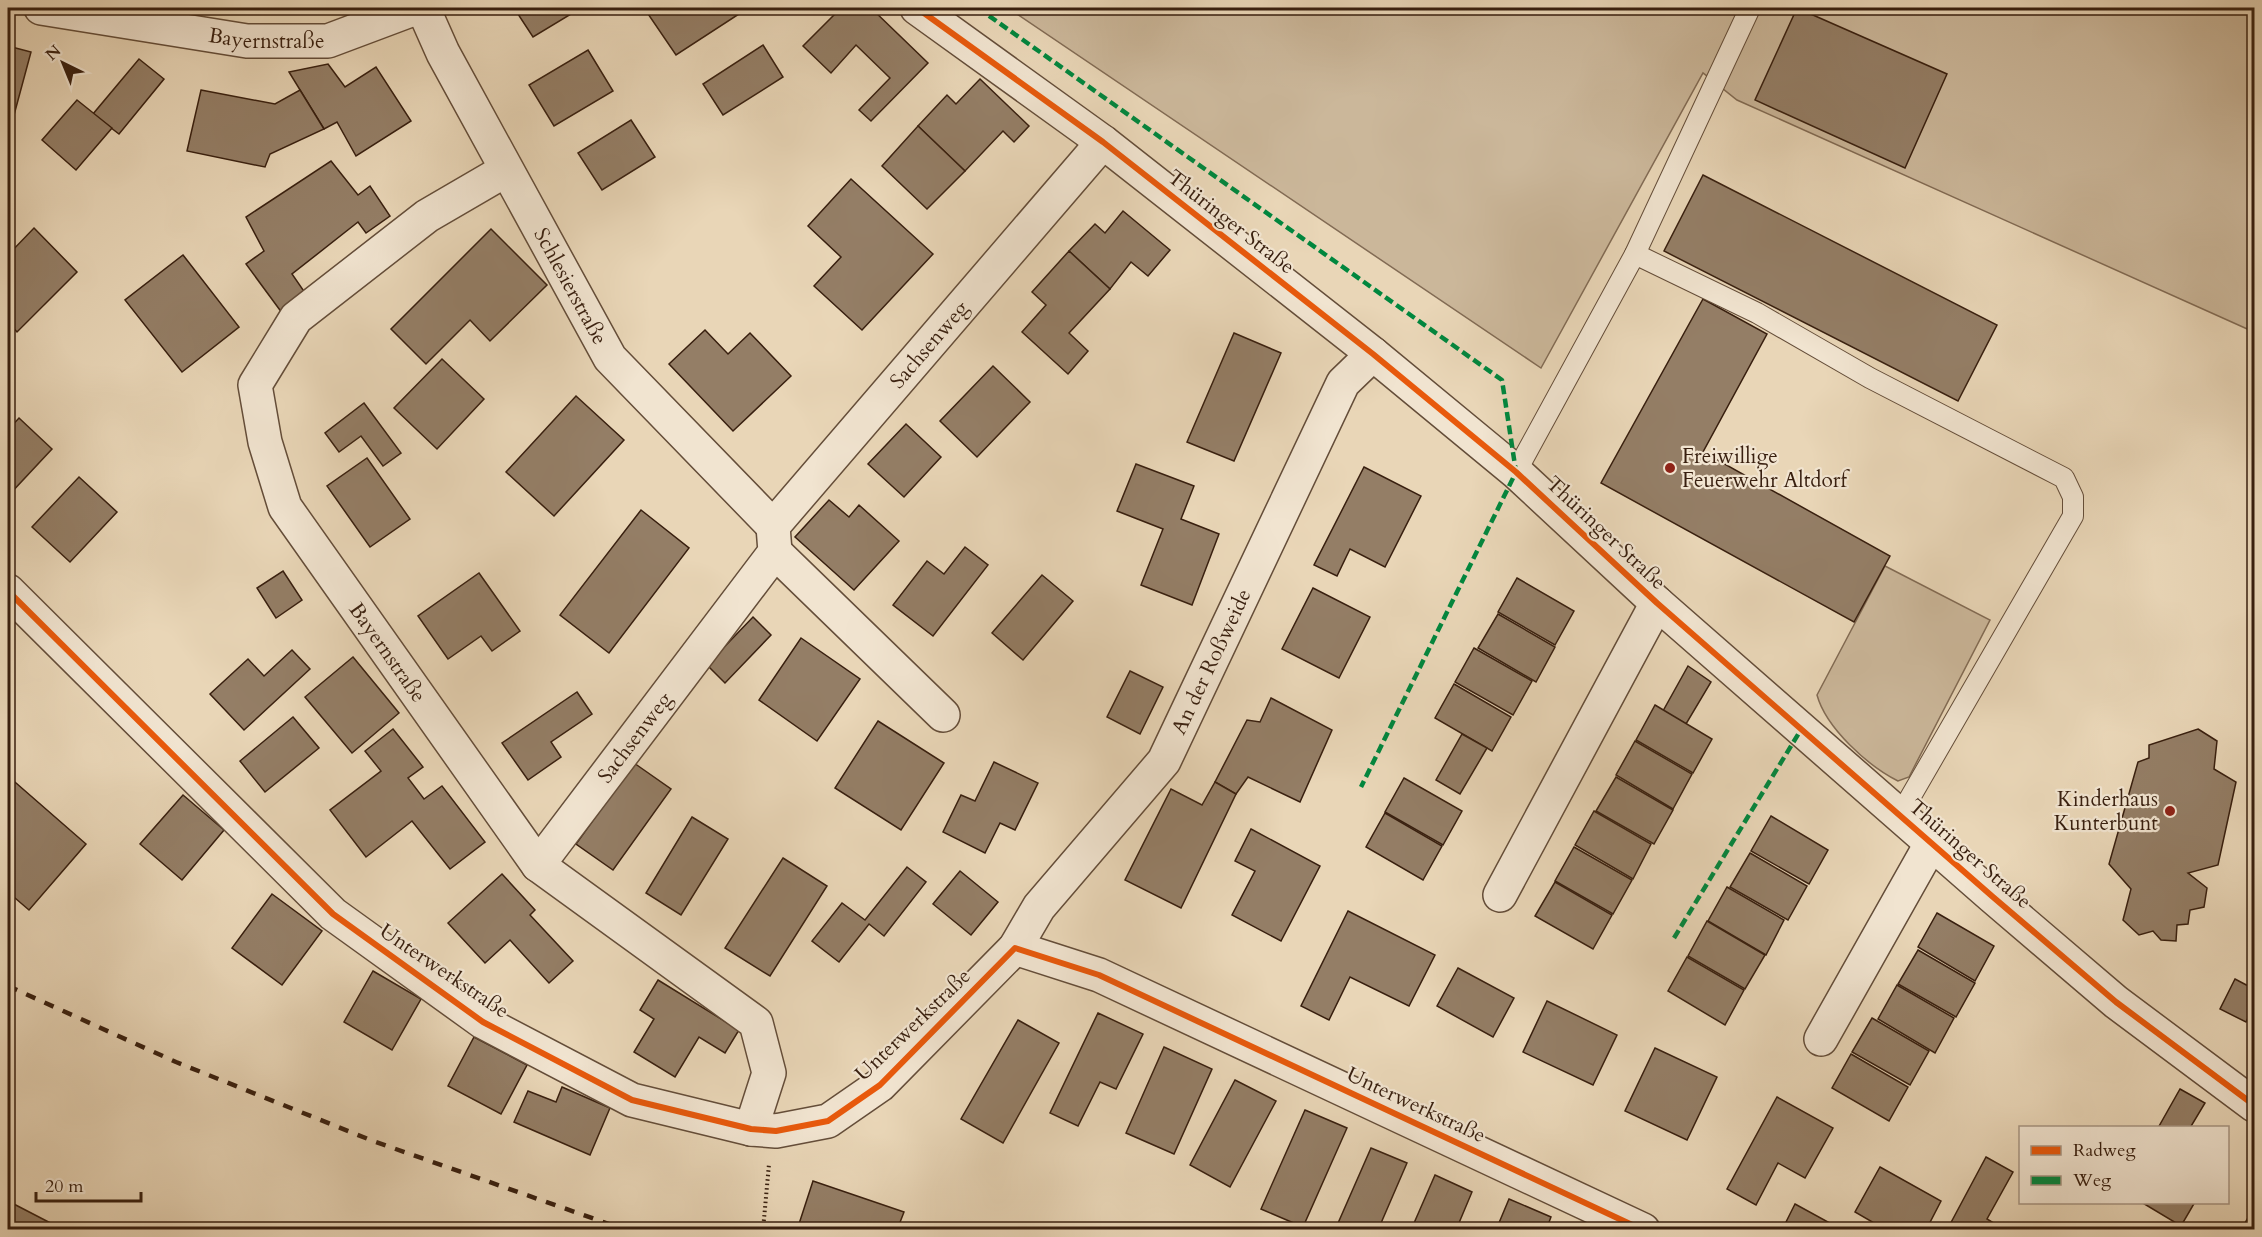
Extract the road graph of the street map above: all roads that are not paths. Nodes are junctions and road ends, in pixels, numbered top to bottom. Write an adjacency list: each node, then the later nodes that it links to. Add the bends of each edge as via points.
1 (41, 8): 2 (street, Bayernstraße, via 247,41 328,41)
2 (416, 8)
3 (423, 8): 7 (street, Schlesierstraße)
4 (917, 8): 6 (street, Thüringer Straße)
5 (1750, 8): 8 (lane)
6 (1102, 142): 9 (street, Thüringer Straße); 11 (street, Sachsenweg)
7 (506, 170): 11 (street, Schlesierstraße, via 610,358); 17 (street, Bayernstraße, via 427,216 296,318 255,385 265,442 285,507)
8 (1635, 254): 10 (lane); 15 (lane, via 1757,313 1870,378 2064,478 2073,497 2073,516)
9 (1373, 354): 10 (street, Thüringer Straße); 19 (street, An der Roßweide, via 1343,383 1164,761 1039,907)
10 (1516, 472): 13 (street, Thüringer Straße)
11 (774, 539): 14 (street); 17 (street, Sachsenweg)
12 (8, 591): 22 (street, Unterwerkstraße, via 342,921 483,1022 632,1100)
13 (1657, 603): 15 (street, Thüringer Straße); 18 (street, Thüringer Straße)
14 (943, 715)
15 (1900, 815): 16 (street, Thüringer Straße)
16 (1931, 844): 20 (street, Thüringer Straße); 21 (street, Thüringer Straße, via 2116,1002)
17 (538, 865): 22 (street, Bayernstraße, via 756,1023 769,1073)
18 (1500, 895)
19 (1015, 948): 22 (street, Unterwerkstraße, via 880,1085 828,1121); 23 (street, Unterwerkstraße, via 1099,975)
20 (1821, 1039)
21 (2254, 1105)
22 (763, 1130)
23 (1643, 1230)

